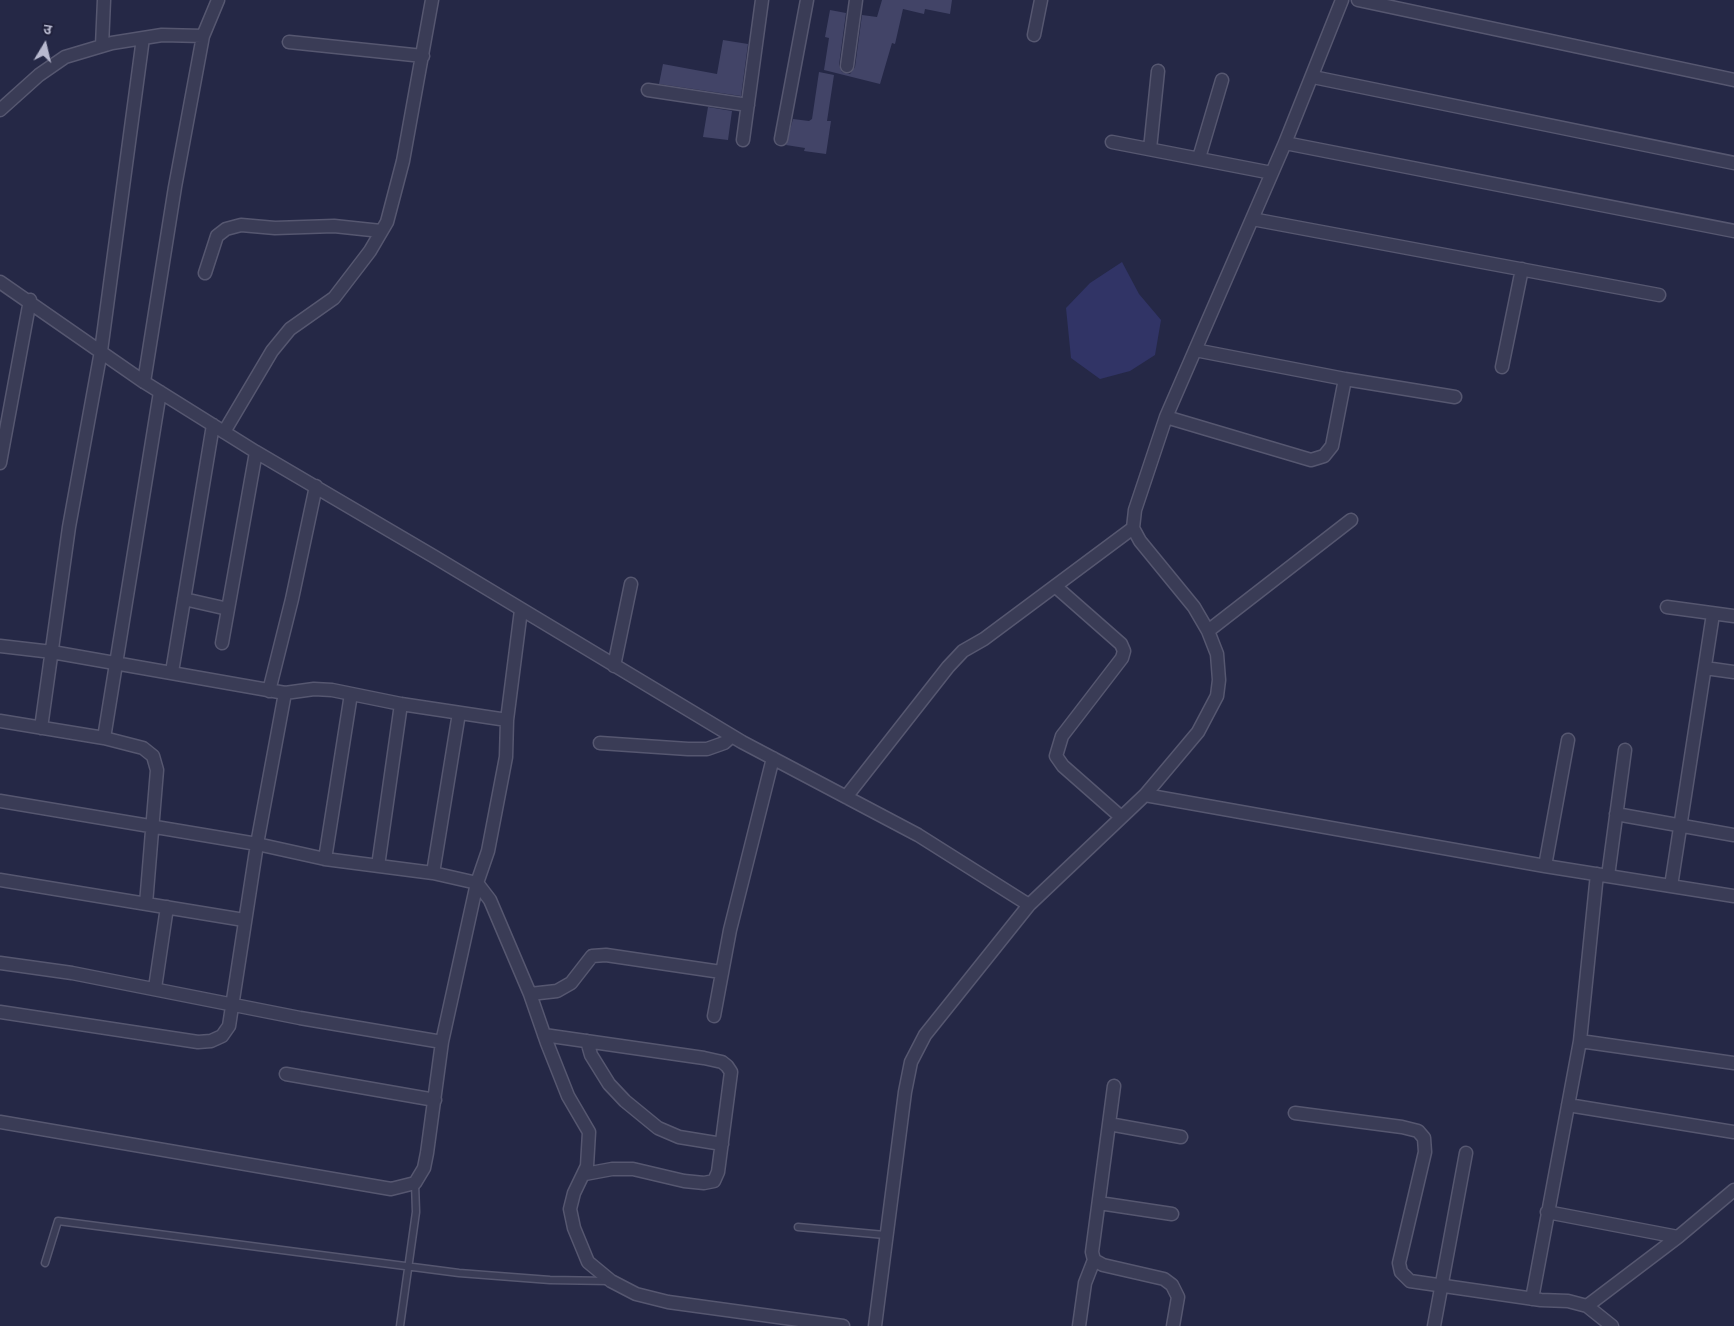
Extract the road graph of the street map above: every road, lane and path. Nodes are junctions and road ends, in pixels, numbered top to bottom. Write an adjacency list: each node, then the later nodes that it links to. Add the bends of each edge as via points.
1 (104, 0): 14 (street)
2 (218, 0): 11 (street)
3 (432, 0): 15 (street)
4 (762, 0): 22 (street)
5 (807, 0): 24 (street)
6 (856, 0): 16 (street)
7 (1041, 0): 10 (street)
8 (1342, 0): 18 (street)
9 (1358, 0): 20 (street)
10 (1034, 35)
11 (203, 36): 12 (street); 44 (street)
12 (143, 38): 14 (street); 41 (street)
13 (289, 42): 15 (street)
14 (102, 46): 23 (street, via 65,57)
15 (423, 56): 33 (street, via 403,161 391,208)
16 (847, 66)
17 (1158, 71): 28 (street)
18 (1313, 77): 27 (street); 30 (street)
19 (1222, 80): 29 (street)
20 (1734, 80)
21 (648, 90): 22 (street)
22 (748, 105): 25 (street)
23 (0, 110)
24 (781, 139)
25 (743, 140)
26 (1112, 142): 28 (street)
27 (1286, 143): 31 (street); 34 (street)
28 (1150, 150): 29 (street)
29 (1199, 158): 31 (street)
30 (1734, 163)
31 (1272, 173): 32 (street)
32 (1252, 219): 35 (street); 40 (street)
33 (381, 231): 36 (street, via 334,226 241,226 226,229 217,236); 49 (street, via 334,298 290,329 272,351)
34 (1734, 231)
35 (1522, 269): 38 (street); 42 (street)
36 (205, 273)
37 (0, 282): 39 (street)
38 (1659, 295)
39 (30, 300): 41 (street); 51 (street)
40 (1195, 350): 43 (street); 47 (street)
41 (101, 351): 44 (street); 66 (street, via 69,527)
42 (1502, 367)
43 (1345, 380): 46 (street); 47 (street, via 1332,446 1324,456 1311,460)
44 (144, 382): 45 (street)
45 (160, 392): 48 (street); 67 (street)
46 (1455, 397)
47 (1166, 417): 54 (street, via 1135,510)
48 (212, 424): 49 (street); 57 (street)
49 (224, 432): 50 (street)
50 (256, 452): 52 (street); 59 (street)
51 (0, 463)
52 (316, 486): 60 (street); 72 (street)
53 (1351, 520): 63 (street)
54 (1133, 528): 56 (street); 63 (street, via 1194,607)
55 (631, 584): 68 (street)
56 (1055, 586): 87 (street, via 963,651); 90 (street, via 1121,644 1124,651 1122,658 1062,736 1056,756 1063,766)
57 (184, 600): 59 (street); 70 (street)
58 (1667, 607): 61 (street)
59 (228, 609): 64 (street)
60 (521, 610): 68 (street); 77 (street)
61 (1713, 614): 62 (street); 69 (street)
62 (1734, 616)
63 (1208, 631): 86 (street, via 1216,654 1217,696 1198,732)
64 (222, 643)
65 (0, 646): 66 (street)
66 (52, 652): 67 (street); 79 (street)
67 (116, 662): 70 (street); 81 (street)
68 (614, 666): 80 (street)
69 (1705, 668): 71 (street); 91 (street)
70 (172, 672): 72 (street)
71 (1734, 672)
72 (269, 691): 73 (street)
73 (285, 693): 74 (street, via 314,688); 94 (street)
74 (351, 694): 75 (street); 95 (street)
75 (401, 704): 76 (street); 96 (street)
76 (459, 713): 77 (street); 98 (street)
77 (507, 720): 101 (street, via 506,757 488,851)
78 (0, 721): 79 (street)
79 (41, 728): 81 (street)
80 (732, 736): 83 (street, via 724,743 707,749); 85 (street)
81 (104, 738): 92 (street, via 143,748 153,756 157,770)
82 (1568, 740): 97 (street)
83 (600, 743)
84 (1625, 750): 89 (street)
85 (773, 758): 87 (street); 109 (street)
86 (1144, 795): 90 (street); 97 (street)
87 (846, 796): 105 (street, via 918,835)
88 (1, 804): 92 (street)
89 (1616, 814): 91 (street); 99 (street)
90 (1121, 817): 105 (street)
91 (1679, 826): 93 (street); 102 (street)
92 (154, 827): 94 (street); 104 (street)
93 (1734, 835)
94 (256, 844): 95 (street); 107 (street)
95 (326, 859): 96 (street)
96 (378, 866): 98 (street)
97 (1545, 866): 99 (street)
98 (433, 872): 101 (street)
99 (1602, 875): 102 (street); 118 (street)
100 (0, 880): 104 (street)
101 (477, 883): 111 (street, via 490,900); 117 (street)
102 (1671, 886): 103 (street)
103 (1734, 896)
104 (146, 904): 106 (street)
105 (1029, 905): 138 (street, via 925,1035 911,1062)
106 (167, 907): 107 (street); 110 (street)
107 (244, 920): 112 (street)
108 (0, 963): 110 (street)
109 (721, 972): 111 (street, via 606,955 592,956 571,983 557,991); 114 (street)
110 (155, 988): 112 (street)
111 (530, 994): 115 (street)
112 (232, 1003): 113 (street, via 229,1026 222,1036 198,1042); 117 (street)
113 (0, 1012)
114 (714, 1016)
115 (544, 1035): 116 (street); 131 (street, via 568,1096 589,1132)
116 (587, 1041): 129 (street, via 591,1055 609,1084 658,1128 679,1137); 129 (street, via 704,1058 727,1066 731,1072)
117 (442, 1042): 122 (street)
118 (1580, 1042): 119 (street); 123 (street)
119 (1734, 1063)
120 (286, 1074): 122 (street)
121 (1114, 1086): 126 (street)
122 (436, 1100): 132 (street, via 424,1168)
123 (1568, 1105): 127 (street); 135 (street)
124 (1295, 1114): 144 (street, via 1418,1131 1424,1138 1424,1152 1399,1262 1401,1272 1410,1281)
125 (0, 1122): 132 (street, via 391,1189)
126 (1109, 1124): 128 (street); 134 (street)
127 (1734, 1132)
128 (1181, 1137)
129 (722, 1144): 131 (street, via 718,1172 714,1180 704,1183 633,1169)
130 (1466, 1153): 144 (street)
131 (585, 1174): 143 (street, via 574,1193 570,1209 574,1228 588,1262)
132 (415, 1183): 142 (lane, via 416,1212)
133 (1734, 1190): 139 (street)
134 (1098, 1203): 136 (street); 140 (street, via 1092,1252)
135 (1547, 1212): 139 (street); 145 (street)
136 (1172, 1214)
137 (798, 1227): 138 (lane)
138 (885, 1235): 149 (street)
139 (1678, 1237): 146 (street)
140 (1094, 1260): 150 (street, via 1085,1283); 151 (street, via 1102,1265 1164,1279 1172,1285 1178,1297)
141 (46, 1263): 142 (lane, via 58,1221)
142 (409, 1267): 143 (lane); 147 (lane)
143 (611, 1282): 148 (street, via 636,1294 668,1302)
144 (1443, 1284): 145 (street); 152 (street)
145 (1532, 1298): 146 (street)
146 (1587, 1306): 153 (street)
147 (400, 1326)
148 (844, 1326)
149 (875, 1326)
150 (1079, 1326)
151 (1173, 1326)
152 (1434, 1326)
153 (1612, 1326)

